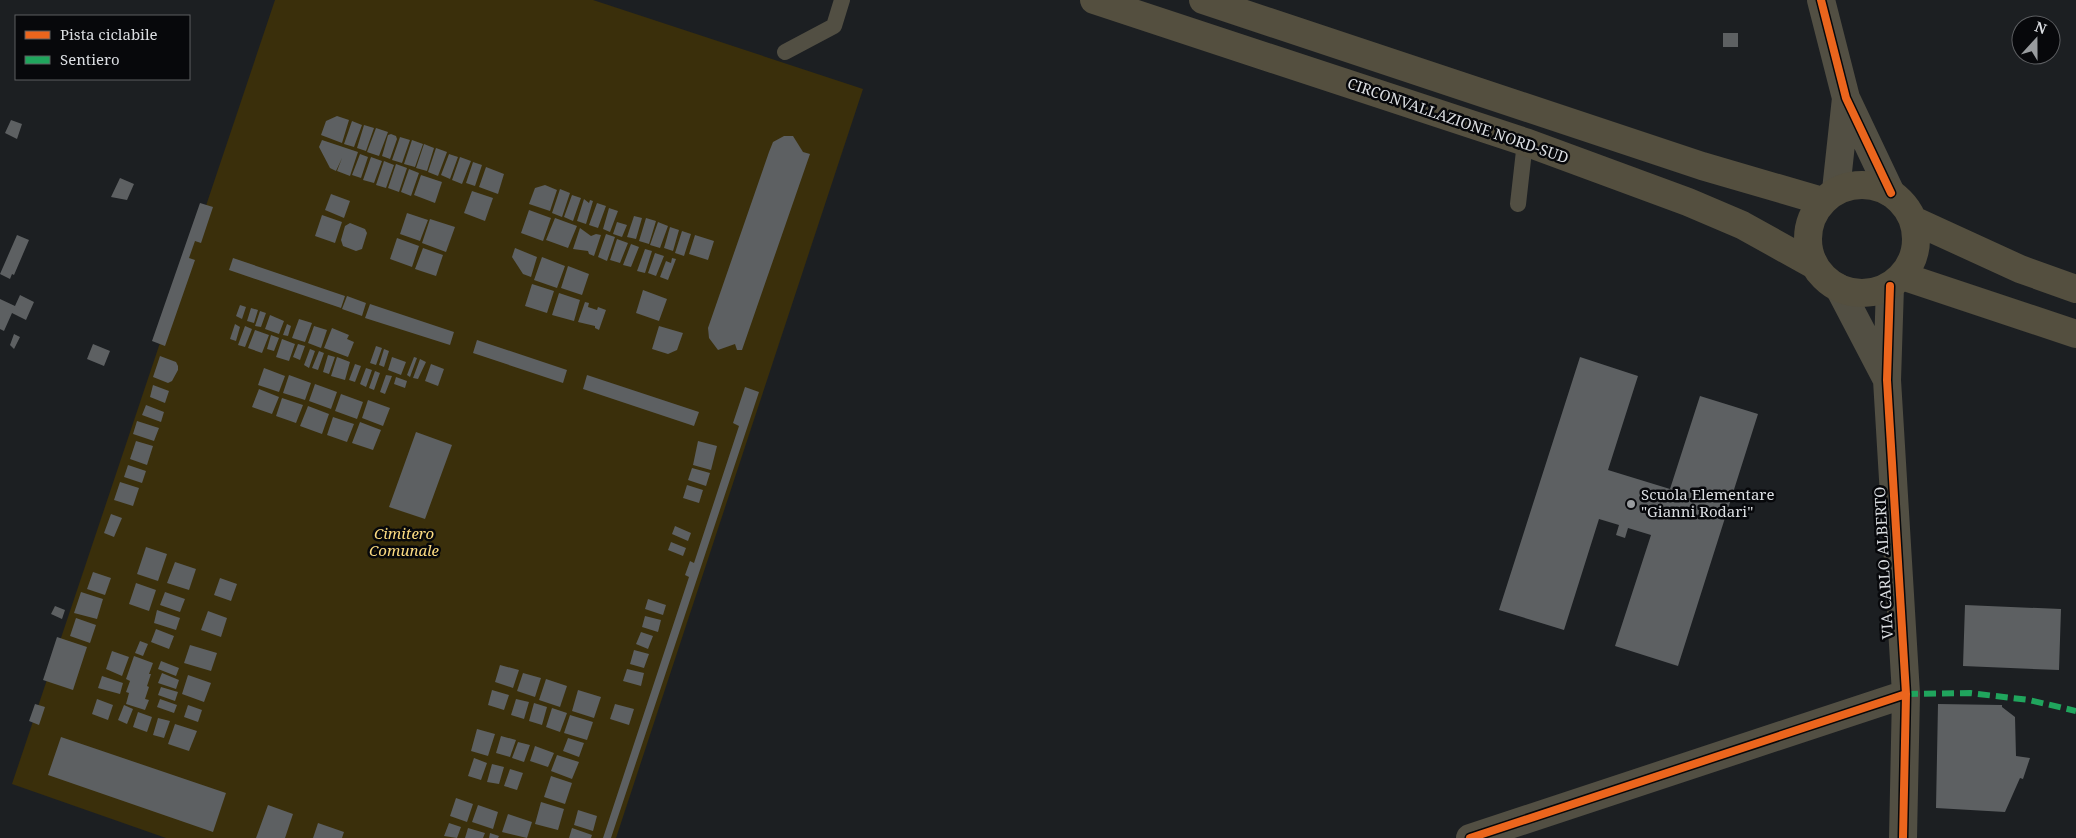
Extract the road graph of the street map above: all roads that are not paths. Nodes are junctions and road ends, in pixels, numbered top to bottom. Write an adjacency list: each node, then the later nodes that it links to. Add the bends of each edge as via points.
1 (842, 0): 5 (lane, via 834,26)
2 (1094, 0): 7 (main road, CIRCONVALLAZIONE NORD-SUD)
3 (1203, 0): 9 (main road, via 1702,166)
4 (1822, 0): 6 (street)
5 (785, 52)
6 (1846, 98): 8 (street); 9 (street)
7 (1525, 142): 10 (lane); 12 (main road, CIRCONVALLAZIONE NORD-SUD, via 1688,202 1742,225)
8 (1891, 193): 9 (main road, via 1874,186 1855,185); 11 (main road)
9 (1829, 196): 12 (main road, via 1812,215 1808,231 1808,248)
10 (1518, 204)
11 (1913, 220): 13 (main road, via 1916,239 1912,259); 15 (main road, via 2020,269)
12 (1814, 265): 14 (main road, via 1824,278)
13 (1896, 281): 14 (main road, via 1873,292 1856,293); 16 (main road); 17 (street, VIA CARLO ALBERTO)
14 (1839, 288): 17 (street, VIA CARLO ALBERTO)
15 (2076, 288)
16 (2076, 334)
17 (1887, 380): 18 (street, VIA CARLO ALBERTO)
18 (1906, 694): 19 (street); 20 (street, VIA CARLO ALBERTO)
19 (1470, 838)
20 (1903, 838)

